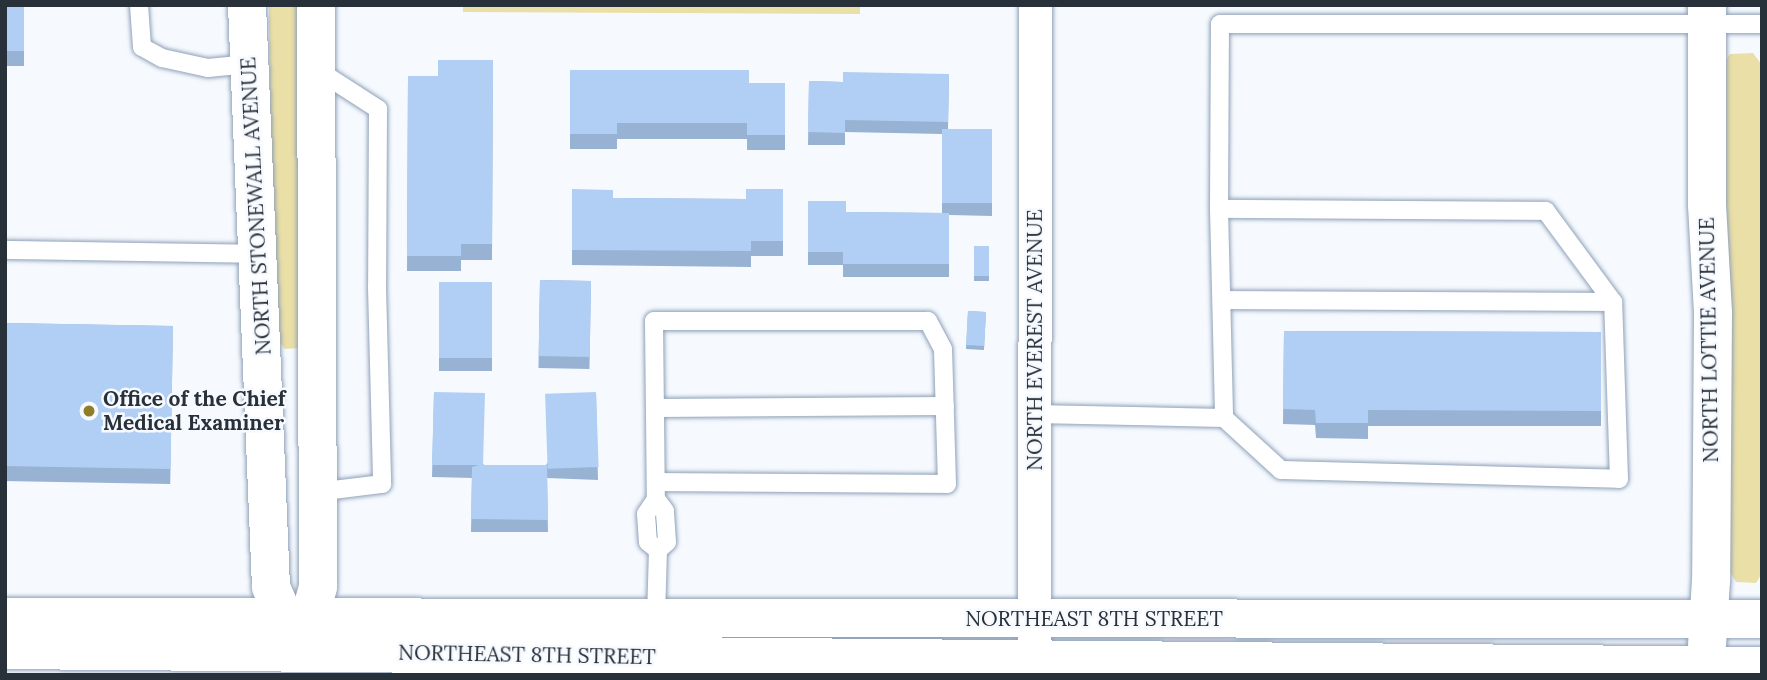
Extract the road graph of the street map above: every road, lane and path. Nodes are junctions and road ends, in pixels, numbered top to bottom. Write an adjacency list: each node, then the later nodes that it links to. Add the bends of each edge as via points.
1 (139, 5): 7 (lane, via 142,47 162,58 208,68)
2 (247, 5): 7 (main road, NORTH STONEWALL AVENUE)
3 (316, 5): 8 (main road)
4 (1035, 5): 16 (street, NORTH EVEREST AVENUE)
5 (1707, 15): 6 (lane); 9 (lane, via 1220,24); 22 (main road, NORTH LOTTIE AVENUE, via 1707,205 1713,313)
6 (1762, 24)
7 (249, 64): 11 (main road, NORTH STONEWALL AVENUE)
8 (316, 69): 19 (main road); 19 (lane, via 378,109 382,484)
9 (1219, 209): 12 (lane); 13 (lane, via 1546,211)
10 (5, 250): 11 (lane)
11 (258, 254): 25 (main road, NORTH STONEWALL AVENUE, via 271,587)
12 (1223, 300): 13 (lane); 17 (lane)
13 (1613, 303): 17 (lane, via 1619,479 1281,470)
14 (945, 406): 15 (lane); 15 (lane, via 943,349 928,321 654,321); 18 (lane, via 947,484)
15 (655, 408): 18 (lane)
16 (1034, 414): 17 (lane); 23 (street, NORTH EVEREST AVENUE)
17 (1224, 418)
18 (656, 490): 21 (lane, via 665,511 667,542 658,550)
19 (317, 492): 25 (main road, via 318,587)
20 (5, 617): 25 (main road, NORTHEAST 8TH STREET)
21 (656, 617): 23 (main road, NORTHEAST 8TH STREET); 25 (main road, NORTHEAST 8TH STREET)
22 (1709, 618): 23 (main road, NORTHEAST 8TH STREET); 24 (main road, NORTHEAST 8TH STREET); 29 (main road, NORTH LOTTIE AVENUE)
23 (1034, 619): 28 (street, NORTH EVEREST AVENUE)
24 (1762, 619)
25 (298, 640): 26 (main road, NORTHEAST 8TH STREET); 28 (main road, NORTHEAST 8TH STREET)
26 (5, 650)
27 (1762, 666): 29 (main road, NORTHEAST 8TH STREET)
28 (1034, 667): 29 (main road, NORTHEAST 8TH STREET)
29 (1705, 670)

